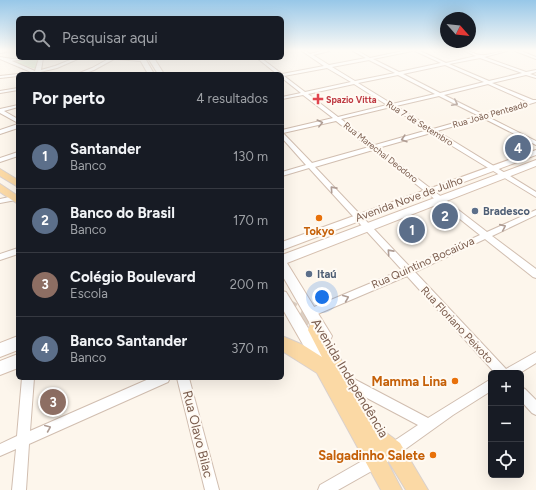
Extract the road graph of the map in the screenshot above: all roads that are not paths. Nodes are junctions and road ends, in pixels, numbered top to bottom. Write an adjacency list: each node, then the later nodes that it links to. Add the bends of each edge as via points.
1 (340, 74): 9 (street, Rua 7 de Setembro)
2 (398, 74): 9 (street); 13 (street)
3 (469, 74): 8 (street)
4 (522, 74): 8 (street)
5 (16, 75): 7 (street)
6 (284, 77): 12 (street, Rua Marechal Deodoro)
7 (0, 78)
8 (488, 82): 13 (street); 15 (street)
9 (354, 83): 12 (street); 16 (street, Rua 7 de Setembro)
10 (16, 89): 11 (street)
11 (0, 92)
12 (305, 93): 14 (street); 20 (street, Rua Marechal Deodoro)
13 (438, 94): 16 (street); 19 (street, one-way to 19)
14 (284, 98)
15 (535, 102): 19 (street, Rua João Penteado)
16 (391, 106): 20 (street); 23 (street, Rua 7 de Setembro)
17 (16, 107): 18 (street)
18 (0, 111): 21 (street)
19 (481, 116): 23 (street, Rua João Penteado); 27 (street)
20 (339, 118): 25 (street, one-way to 20); 28 (street, Rua Marechal Deodoro)
21 (16, 120)
22 (16, 127): 24 (street)
23 (432, 130): 28 (street, Rua João Penteado, one-way to 28); 34 (street, Rua 7 de Setembro)
24 (0, 132)
25 (284, 132)
26 (284, 135): 33 (street, Rua Floriano Peixoto)
27 (536, 143)
28 (375, 147): 33 (street, Rua João Penteado); 40 (street, Rua Marechal Deodoro)
29 (536, 152): 34 (main road, Avenida Nove de Julho)
30 (16, 155): 31 (street)
31 (0, 160)
32 (536, 164): 37 (main road, Avenida Nove de Julho)
33 (311, 165): 36 (street, Rua João Penteado); 46 (street, Rua Floriano Peixoto, one-way to 33)
34 (493, 168): 37 (street, Rua 7 de Setembro); 40 (main road, Avenida Nove de Julho)
35 (0, 172): 38 (main road)
36 (284, 173)
37 (505, 176): 41 (street, Rua 7 de Setembro); 43 (main road, Avenida Nove de Julho)
38 (16, 183)
39 (0, 187): 42 (main road)
40 (432, 191): 43 (street, Rua Marechal Deodoro); 46 (main road, Avenida Nove de Julho)
41 (536, 196)
42 (16, 199): 44 (street)
43 (443, 199): 47 (main road, Avenida Nove de Julho); 48 (street, Rua Marechal Deodoro)
44 (0, 201)
45 (536, 212): 48 (street, Rua Quintino Bocaiúva, one-way to 45)
46 (360, 218): 47 (street, Rua Floriano Peixoto); 49 (main road, Avenida Nove de Julho)
47 (368, 228): 52 (main road, Avenida Nove de Julho); 54 (street, Rua Floriano Peixoto, one-way to 47)
48 (487, 235): 54 (street, Rua Quintino Bocaiúva); 55 (street, Rua Marechal Deodoro)
49 (284, 245)
50 (16, 253): 51 (street)
51 (0, 257)
52 (284, 259)
53 (284, 268): 57 (main road, Avenida Independência)
54 (407, 272): 57 (street, Rua Quintino Bocaiúva, one-way to 54); 66 (street, Rua Floriano Peixoto)
55 (536, 274)
56 (284, 299): 64 (main road, Avenida Independência)
57 (310, 313): 71 (main road, Avenida Independência)
58 (315, 330): 78 (main road, via 378,439)
59 (16, 344): 61 (main road)
60 (284, 344): 64 (main road)
61 (0, 350)
62 (536, 357): 67 (street)
63 (16, 362): 65 (main road)
64 (323, 367): 79 (main road, Avenida Independência)
65 (0, 368)
66 (499, 370)
67 (515, 370)
68 (28, 380): 76 (street)
69 (159, 380): 76 (street, one-way to 69)
70 (184, 380): 81 (street, Rua Olavo Bilac)
71 (354, 384): 75 (street); 78 (main road, Avenida Independência)
72 (488, 387): 75 (street)
73 (524, 396): 74 (street)
74 (536, 409)
75 (429, 425): 78 (street)
76 (24, 439): 77 (street); 80 (street)
77 (0, 450)
78 (393, 450): 79 (street); 84 (main road, Avenida Independência)
79 (376, 461): 82 (street); 83 (main road, Avenida Independência)
80 (19, 490)
81 (212, 490)
82 (325, 490)
83 (392, 490)
84 (418, 490)

